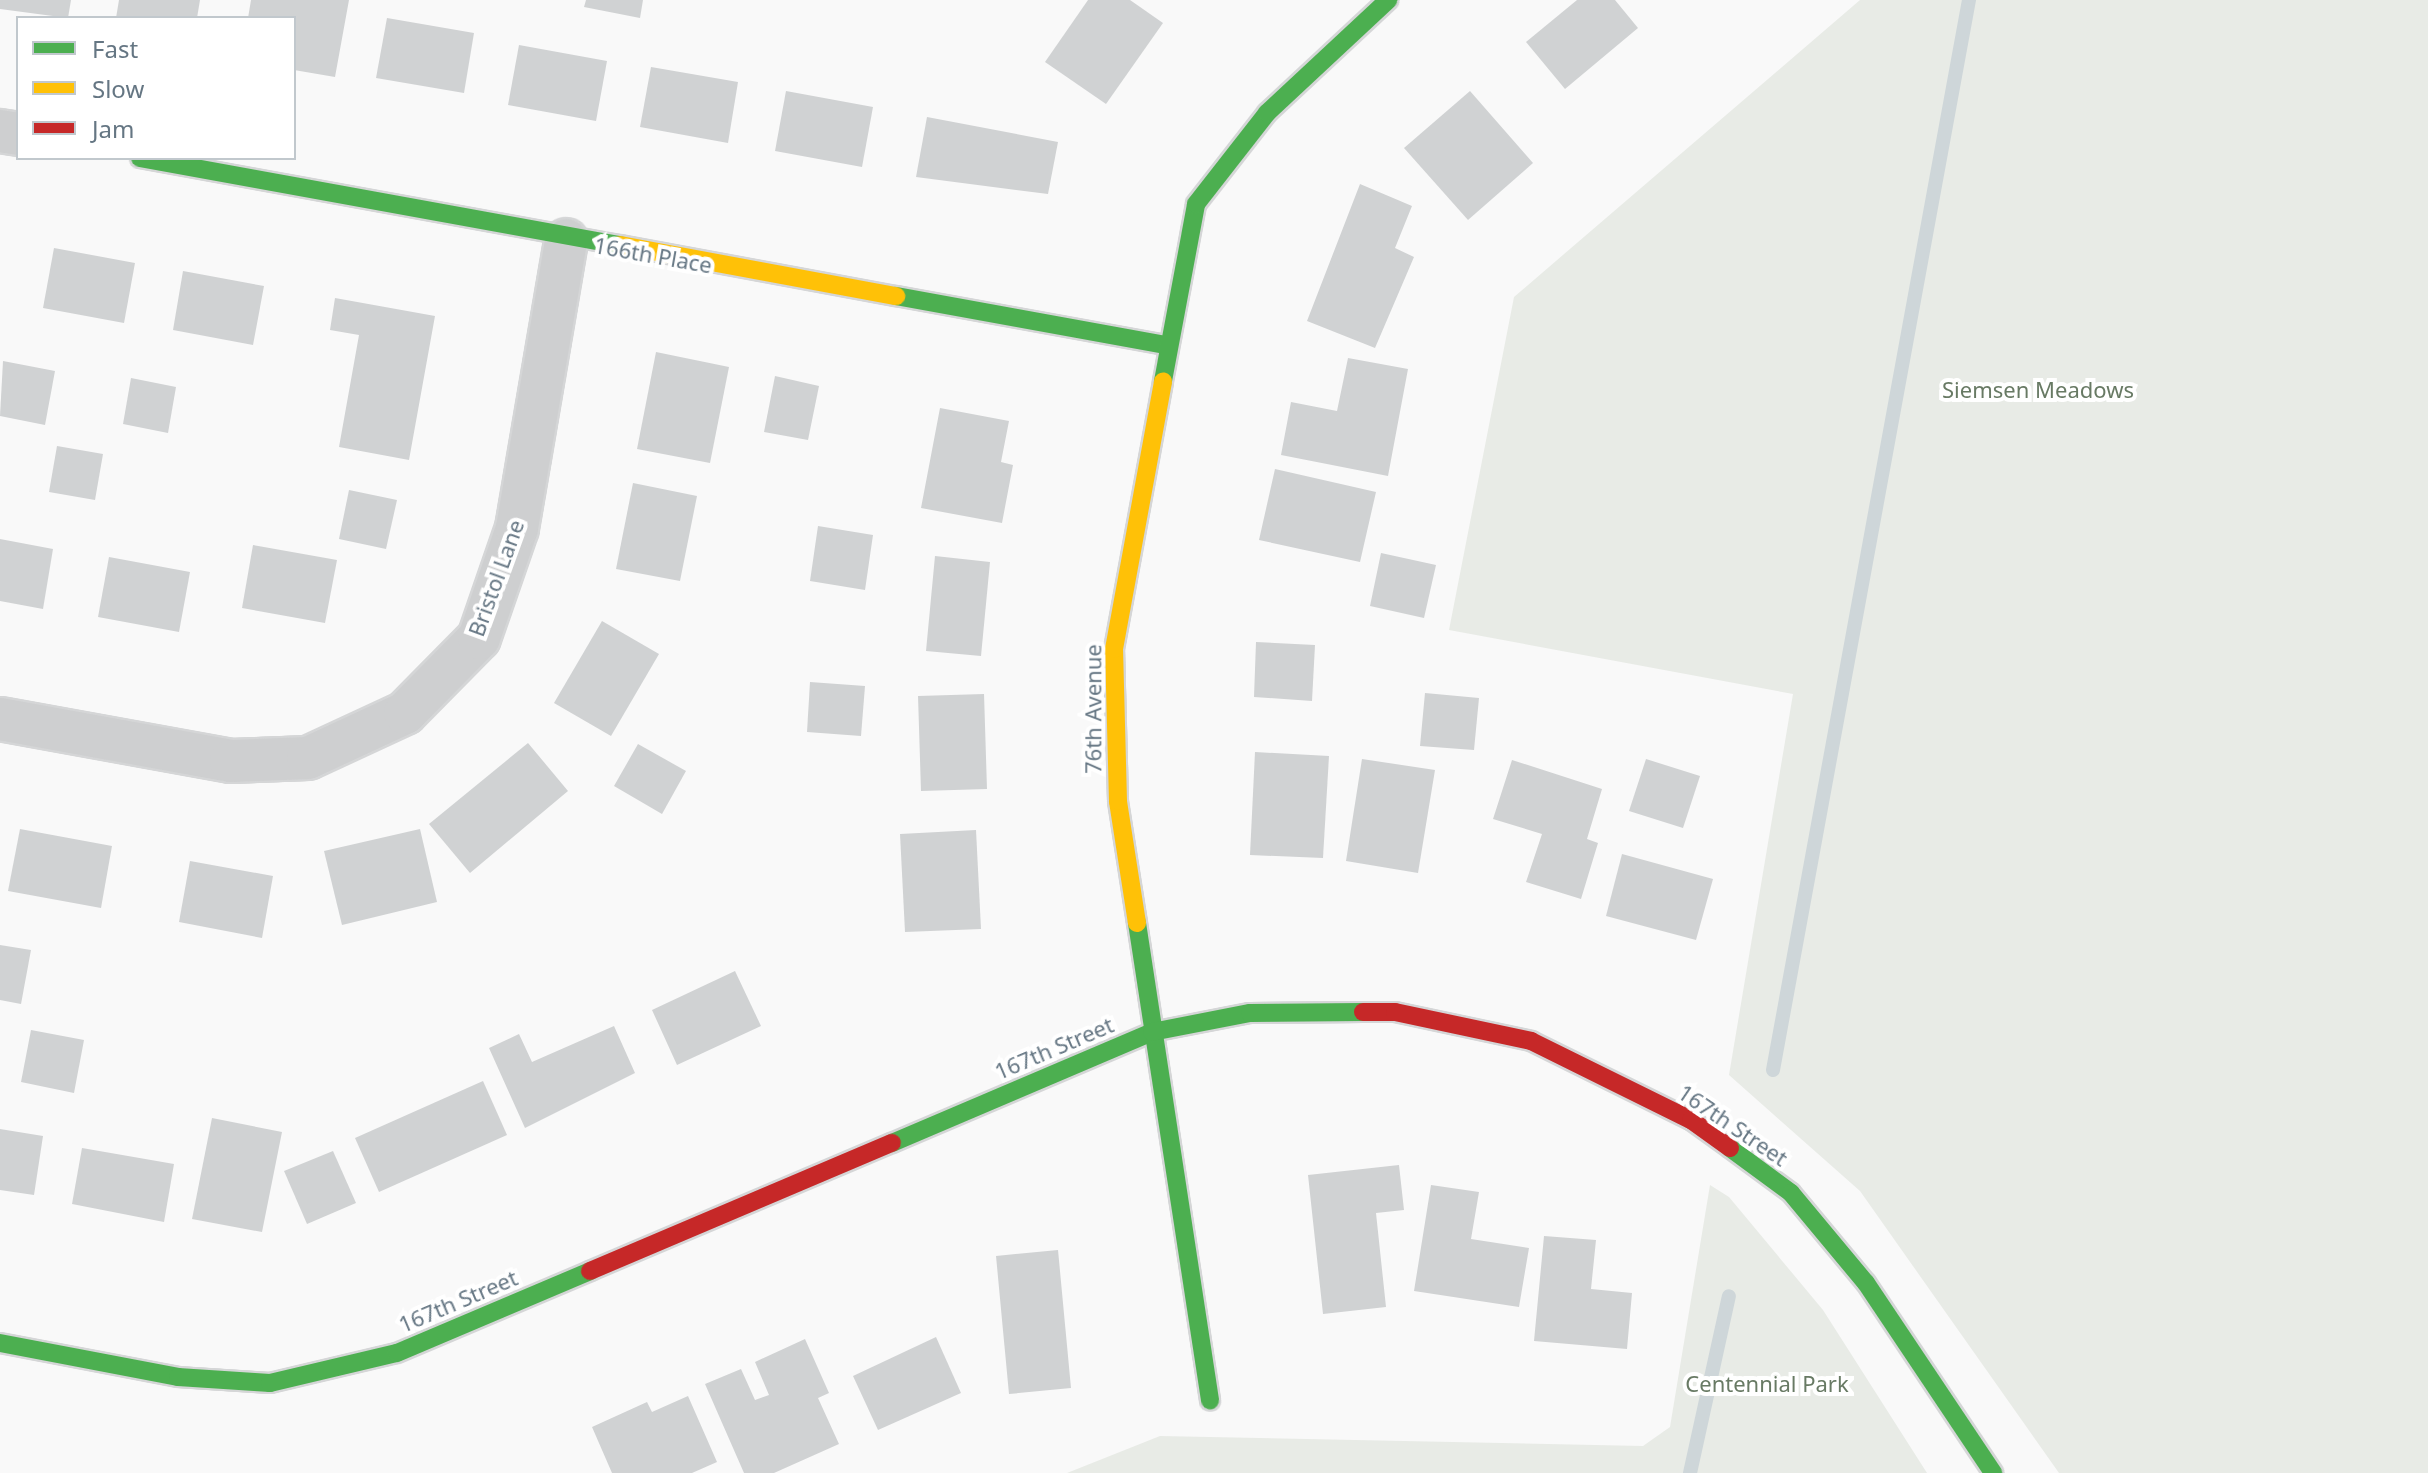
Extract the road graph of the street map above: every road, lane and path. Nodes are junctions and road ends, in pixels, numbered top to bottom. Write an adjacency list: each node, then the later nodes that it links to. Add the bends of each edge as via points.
1 (1388, 0): 4 (street, 76th Avenue, via 1267,113 1196,204)
2 (150, 160): 3 (street, 166th Place)
3 (566, 240): 4 (street, 166th Place); 5 (street, Bristol Lane, via 517,528 479,638 405,713 308,758 231,761)
4 (1166, 345): 6 (street, 76th Avenue, via 1114,649 1118,801)
5 (0, 719)
6 (1152, 1032): 7 (street, 167th Street, via 397,1353 330,1374 270,1383 178,1377); 8 (street, 76th Avenue); 9 (street, 167th Street, via 1250,1013 1328,1008 1455,1021 1531,1041 1691,1120 1791,1193 1866,1283)
7 (0, 1343)
8 (1210, 1400)
9 (1993, 1473)

